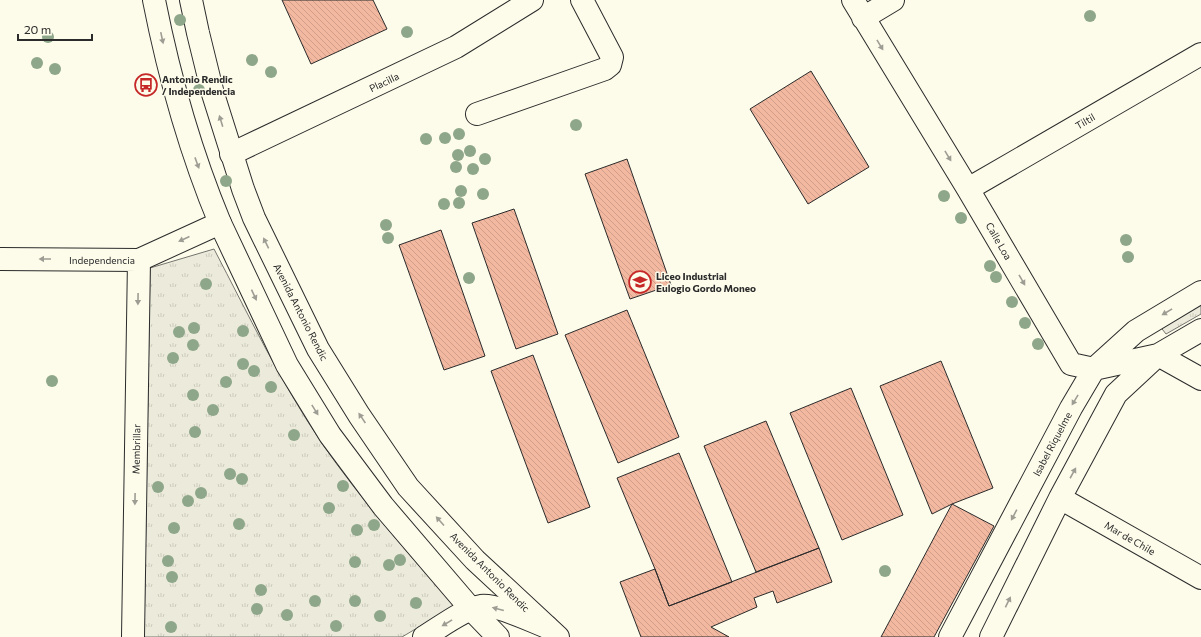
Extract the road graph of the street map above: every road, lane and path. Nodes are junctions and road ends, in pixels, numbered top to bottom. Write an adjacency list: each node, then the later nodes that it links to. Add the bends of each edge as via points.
1 (154, 0): 11 (street, one-way to 11, via 176,95)
2 (191, 0): 9 (street, Avenida Antonio Rendic, one-way to 2, via 213,94)
3 (532, 0): 9 (street, Placilla, via 456,47)
4 (582, 0): 8 (street, via 612,57 610,65 605,70)
5 (893, 0): 6 (street)
6 (858, 9): 10 (street, Calle Loa, one-way to 10)
7 (1201, 54): 10 (street, Tiltil)
8 (477, 114)
9 (231, 154): 22 (street, Avenida Antonio Rendic, one-way to 9, via 475,560 408,487 359,415 315,342 254,218)
10 (968, 189): 17 (street, Calle Loa, one-way to 17, via 1071,364)
11 (220, 223): 13 (street, Independencia, one-way to 13); 21 (street, one-way to 21, via 287,365 330,435 383,506)
12 (0, 259): 13 (street, Independencia, one-way to 12)
13 (139, 260): 23 (street, Membrillar, one-way to 23)
14 (1201, 292): 17 (street, Isabel Riquelme, one-way to 17, via 1136,331)
15 (1201, 330): 16 (street)
16 (1158, 355): 17 (street, Calle Loa); 18 (street); 19 (street, one-way to 16, via 1116,394)
17 (1094, 369): 26 (street, Isabel Riquelme, one-way to 26)
18 (1201, 379)
19 (1060, 498): 20 (street, Mar de Chile); 27 (street, one-way to 19)
20 (1201, 578)
21 (471, 609): 22 (street, Avenida Antonio Rendic, one-way to 21, via 499,608 483,606); 24 (street, one-way to 24); 25 (street)
22 (553, 632)
23 (133, 637)
24 (424, 637)
25 (498, 637)
26 (950, 637)
27 (991, 637)

